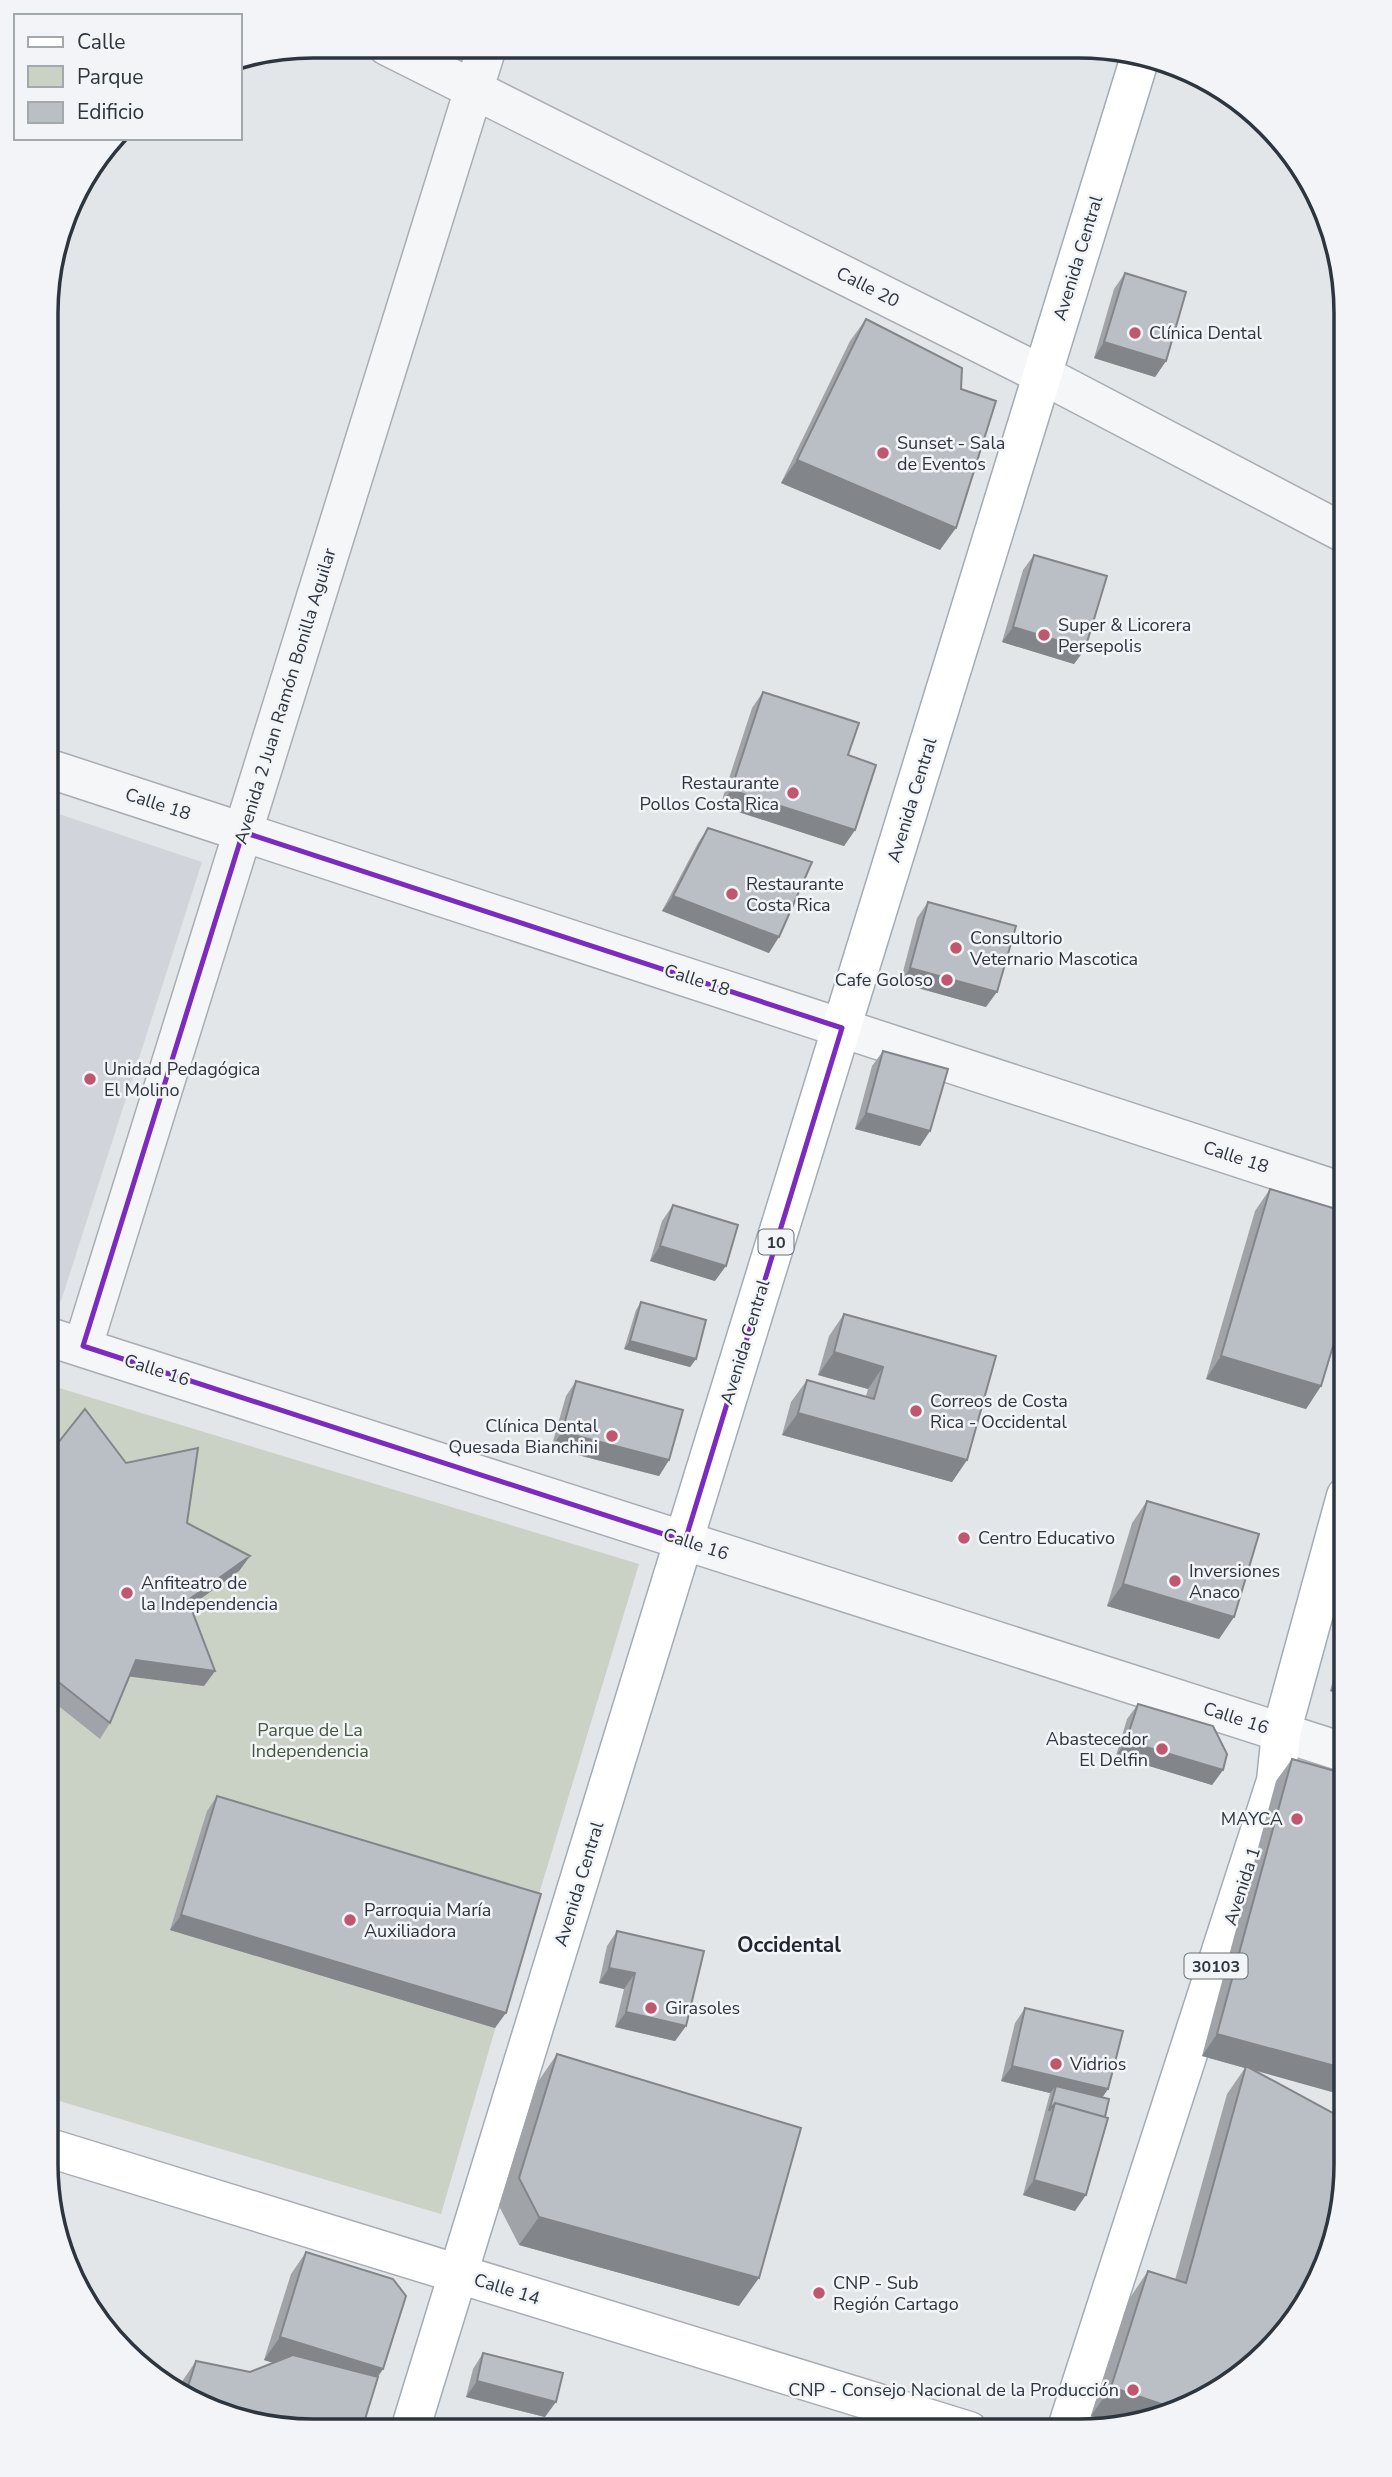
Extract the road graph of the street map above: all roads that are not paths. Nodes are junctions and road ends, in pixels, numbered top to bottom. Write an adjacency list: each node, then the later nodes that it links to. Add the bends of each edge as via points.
1 (410, 58): 4 (street, Calle 20)
2 (484, 58): 4 (street, Avenida 2 Juan Ramón Bonilla Aguilar)
3 (1138, 65): 5 (main road, Avenida Central / 10)
4 (473, 90): 5 (street, Calle 20); 8 (street, Avenida 2 Juan Ramón Bonilla Aguilar)
5 (1043, 374): 6 (street, Calle 20); 9 (main road, Avenida Central / 10)
6 (1334, 528)
7 (58, 772): 8 (street, Calle 18)
8 (243, 832): 9 (street, Calle 18); 12 (street, Avenida 2 Juan Ramón Bonilla Aguilar)
9 (842, 1028): 10 (street, Calle 18); 14 (main road, Avenida Central / 10)
10 (1334, 1189)
11 (58, 1339): 12 (street, Calle 16)
12 (83, 1346): 14 (street, Calle 16)
13 (1334, 1540): 15 (main road, Avenida 1 / 30103)
14 (685, 1541): 15 (street, Calle 16); 18 (main road, Avenida Central / 10)
15 (1281, 1733): 16 (street, Calle 16); 21 (main road, Avenida 1 / 30103, via 1276,1781)
16 (1334, 1748)
17 (58, 2151): 18 (main road, Calle 14)
18 (458, 2274): 19 (main road, Avenida Central / 10); 20 (main road, Calle 14)
19 (414, 2419)
20 (930, 2419)
21 (1070, 2419)

